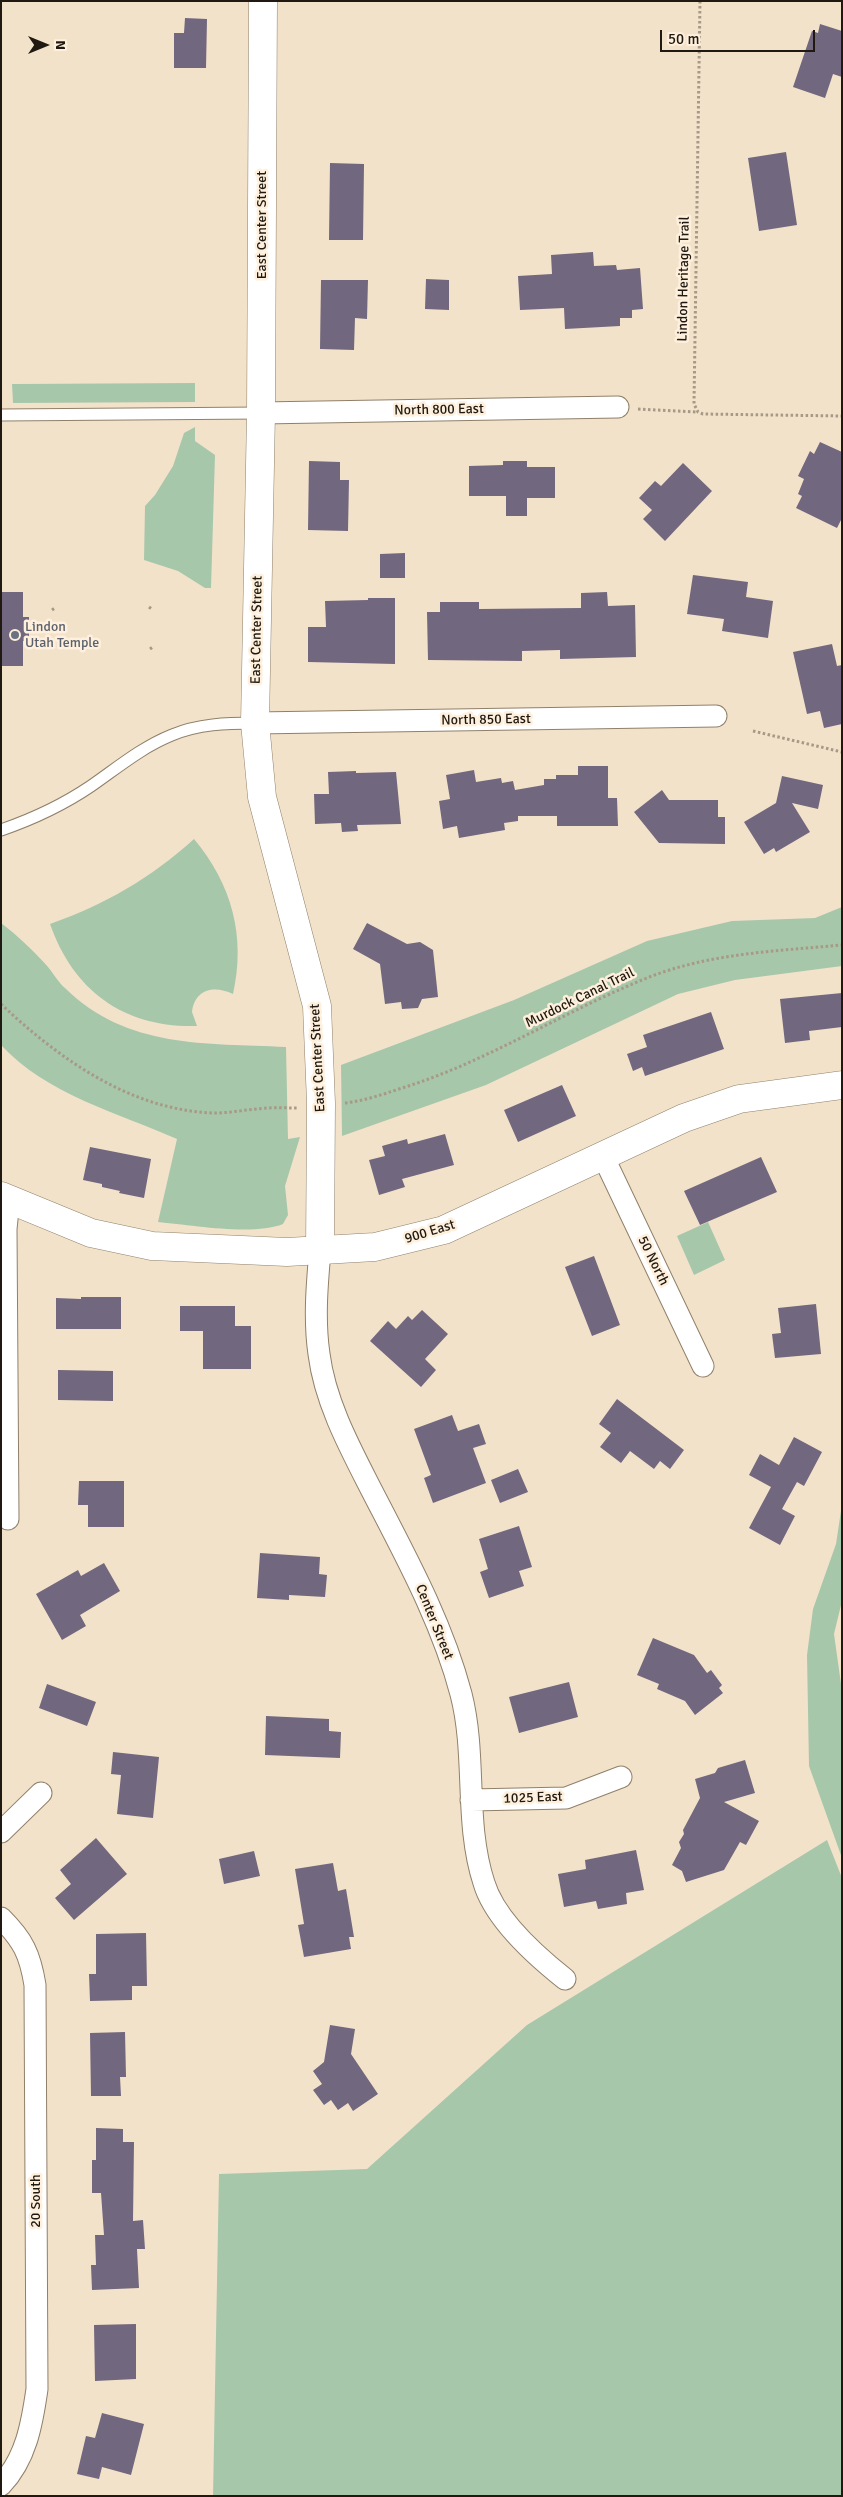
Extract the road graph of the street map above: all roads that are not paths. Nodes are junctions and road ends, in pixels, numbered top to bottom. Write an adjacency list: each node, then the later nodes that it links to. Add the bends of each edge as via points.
1 (264, 1): 3 (street, East Center Street)
2 (618, 407): 3 (street, North 800 East)
3 (261, 413): 4 (lane); 6 (street, East Center Street)
4 (1, 415)
5 (716, 716): 6 (street, North 850 East)
6 (255, 723): 7 (lane, via 214,724 173,734 63,803); 11 (street, East Center Street, via 262,796 317,1006 321,1103)
7 (1, 830)
8 (842, 1085): 9 (street, 900 East, via 721,1104)
9 (603, 1156): 11 (street, 900 East, via 444,1230 375,1247); 12 (street, 50 North)
10 (5, 1198): 11 (street, 900 East, via 91,1233 152,1246 235,1252); 13 (street)
11 (320, 1251): 16 (street, Center Street, via 316,1303 319,1355 329,1396 346,1439 442,1633 461,1695 470,1756)
12 (703, 1366)
13 (8, 1519)
14 (621, 1777): 16 (street, 1025 East, via 566,1798)
15 (40, 1793): 17 (street)
16 (471, 1800): 19 (street, Center Street, via 484,1885 506,1922 534,1953)
17 (1, 1832)
18 (1, 1918): 20 (street, 20 South, via 17,1934 30,1958 35,1985 38,2390 30,2433 19,2459)
19 (565, 1979)
20 (1, 2485)

